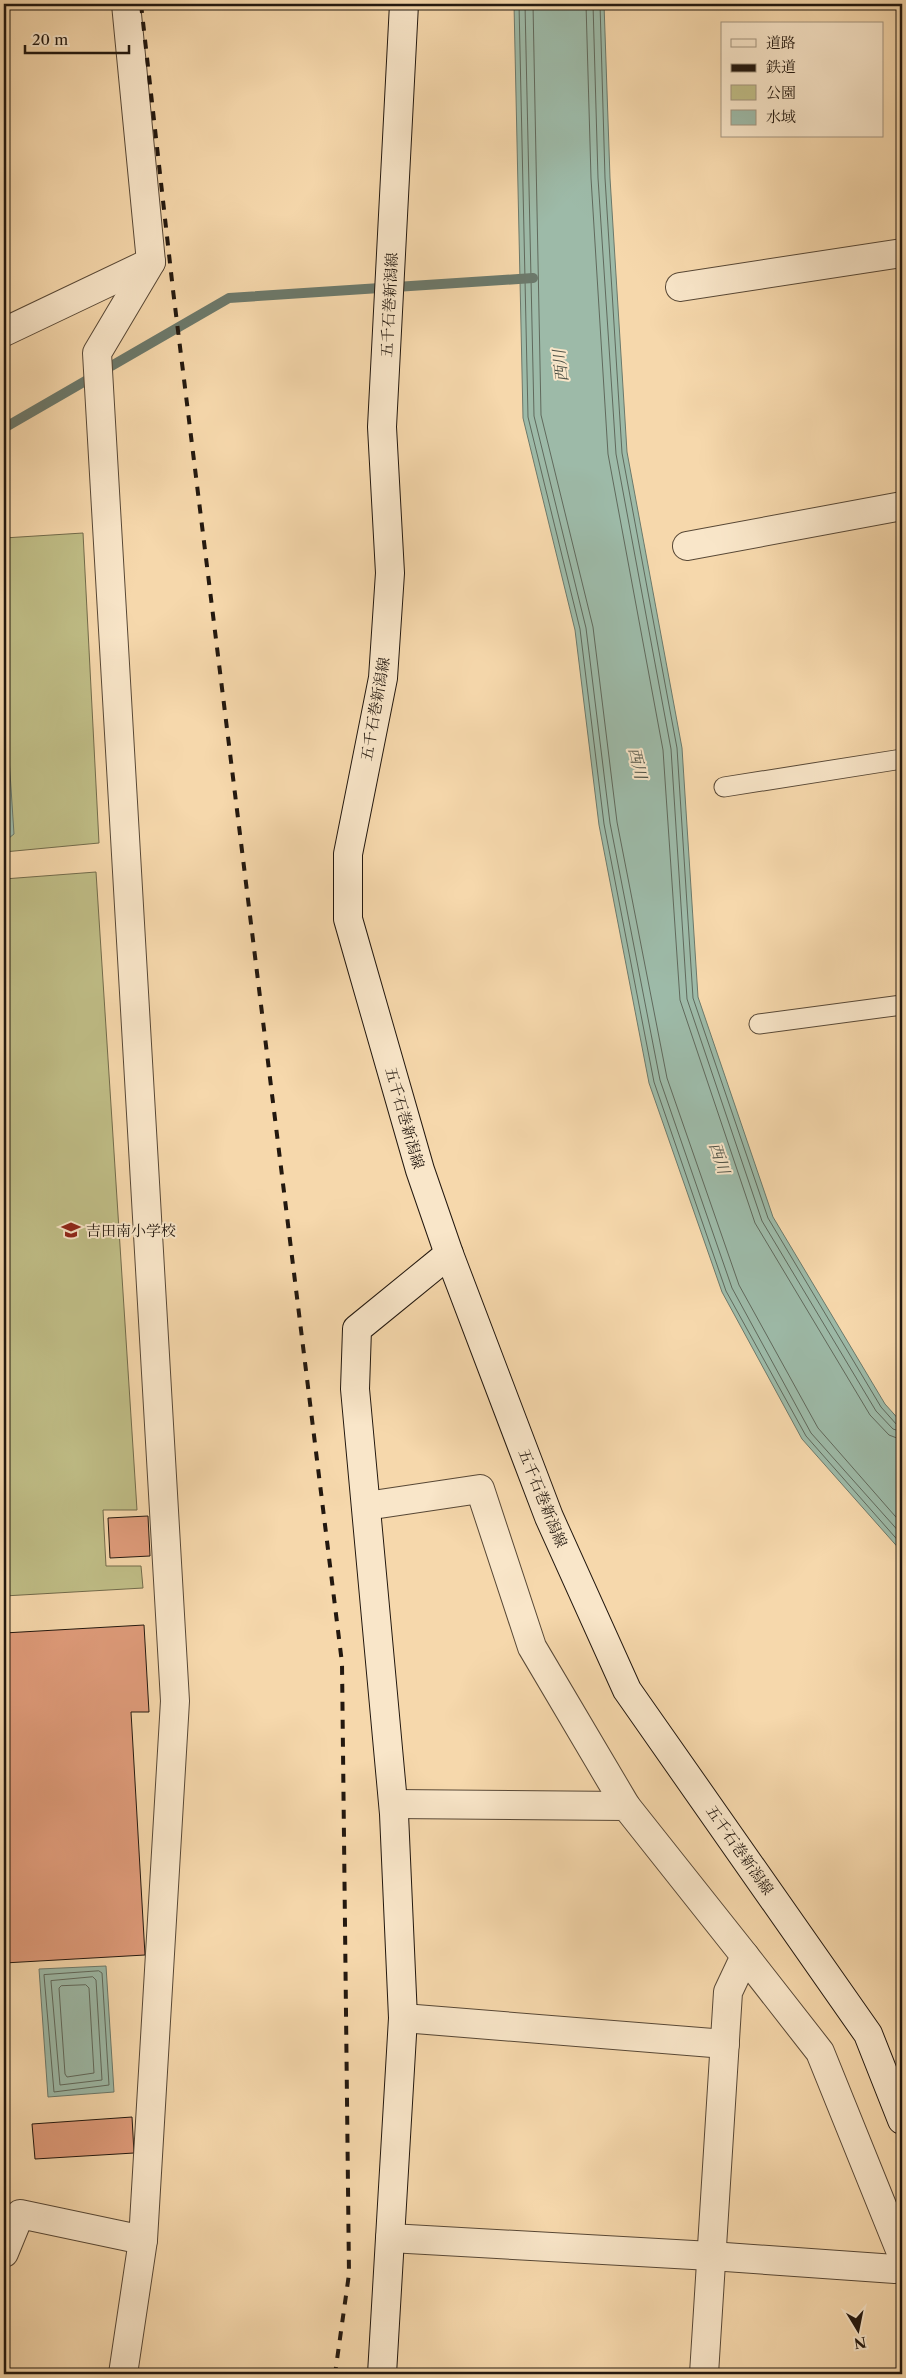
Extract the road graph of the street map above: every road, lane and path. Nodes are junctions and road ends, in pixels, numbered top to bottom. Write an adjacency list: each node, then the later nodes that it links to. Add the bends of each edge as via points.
1 (126, 4): 4 (street)
2 (404, 4): 13 (street, 五千石巻新潟線, via 382,427 390,582 383,678 348,854 348,919 420,1170)
3 (902, 253): 5 (street)
4 (152, 262): 6 (street); 22 (street, via 97,353 175,1700)
5 (680, 287)
6 (4, 332)
7 (902, 506): 8 (street)
8 (687, 546)
9 (902, 759): 10 (lane)
10 (724, 787)
11 (902, 1005): 12 (lane)
12 (759, 1024)
13 (449, 1254): 14 (street, via 357,1329 355,1389); 20 (street, 五千石巻新潟線, via 549,1517 627,1690 868,2034)
14 (366, 1506): 15 (street); 16 (street, via 480,1489 532,1648)
15 (394, 1804): 16 (street); 18 (street)
16 (626, 1806): 17 (street)
17 (745, 1956): 19 (street, via 728,1992); 25 (street, via 820,2052)
18 (403, 2018): 19 (street); 21 (street)
19 (725, 2044): 24 (street)
20 (902, 2120)
21 (390, 2238): 24 (street); 27 (street)
22 (143, 2240): 23 (street, via 20,2214); 26 (street)
23 (4, 2253)
24 (711, 2256): 25 (street); 28 (street)
25 (899, 2262)
26 (123, 2374)
27 (382, 2374)
28 (704, 2374)

